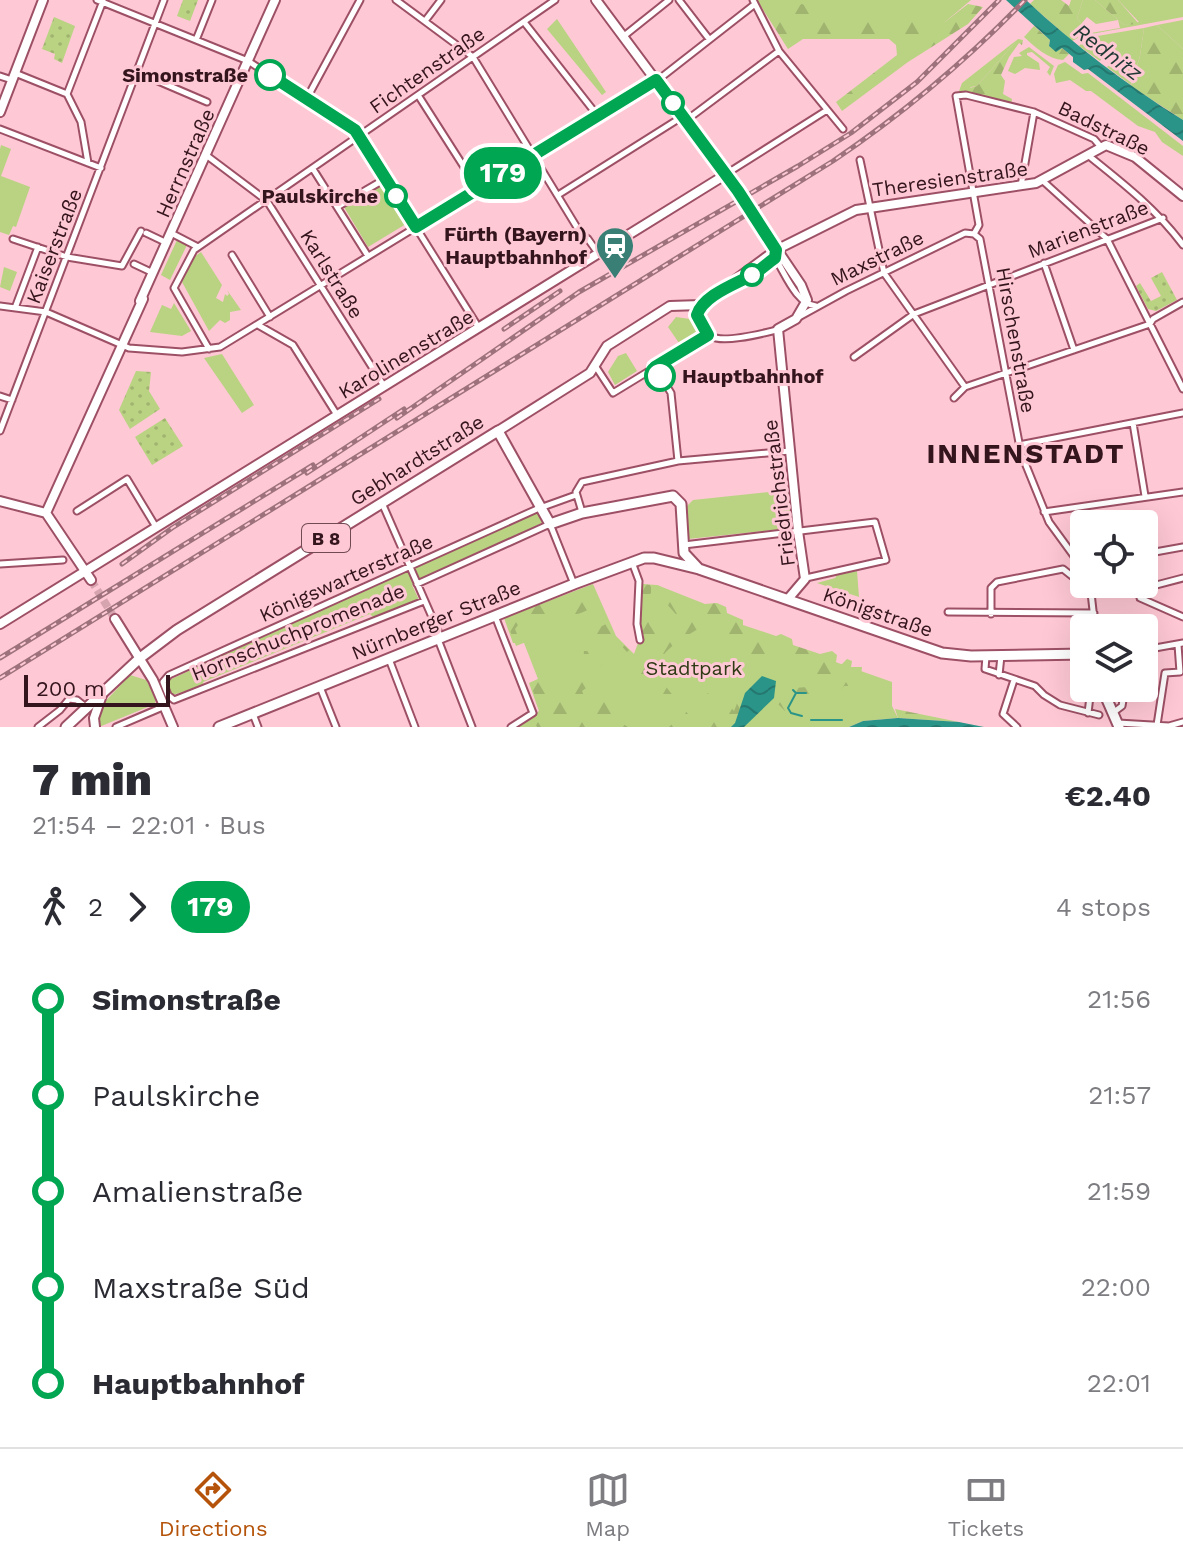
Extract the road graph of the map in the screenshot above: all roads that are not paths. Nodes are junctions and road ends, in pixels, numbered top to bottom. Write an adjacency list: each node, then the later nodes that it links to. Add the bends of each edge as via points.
1 (43, 0): 25 (street)
2 (164, 0): 16 (street, Kaiserstraße)
3 (212, 0): 19 (street)
4 (275, 0): 22 (street, Herrnstraße)
5 (360, 0): 29 (street)
6 (396, 0): 14 (street)
7 (441, 0): 14 (street)
8 (555, 0): 15 (street, Fichtenstraße)
9 (596, 0): 17 (street)
10 (669, 0): 17 (street)
11 (679, 0): 18 (street)
12 (101, 1): 16 (street); 27 (street)
13 (754, 2): 18 (street); 20 (street)
14 (425, 21): 21 (street)
15 (524, 22): 21 (street, Fichtenstraße); 34 (street)
16 (155, 24): 19 (street); 23 (street, Kaiserstraße)
17 (623, 36): 26 (street)
18 (709, 39): 26 (street)
19 (195, 40): 22 (street)
20 (779, 51): 31 (street); 35 (street)
21 (473, 57): 28 (street, Fichtenstraße); 41 (street)
22 (248, 61): 29 (street); 40 (street, Herrnstraße)
23 (137, 72): 30 (street); 45 (street, Kaiserstraße)
24 (0, 76): 25 (street)
25 (14, 77): 27 (street); 32 (street)
26 (656, 80): 34 (street); 35 (street)
27 (67, 94): 44 (street, via 81,122)
28 (418, 95): 38 (street, Fichtenstraße); 51 (street)
29 (307, 98): 38 (street)
30 (207, 102)
31 (827, 110): 37 (street); 47 (street, Karolinenstraße)
32 (0, 112)
33 (1034, 112): 39 (street, Badstraße); 50 (street); 53 (street, Badstraße, via 956,96)
34 (597, 116): 41 (street)
35 (685, 118): 47 (street); 54 (street)
36 (0, 129): 44 (street)
37 (843, 129)
38 (360, 137): 46 (street, Fichtenstraße); 48 (street)
39 (1101, 147): 42 (street, Theresienstraße); 55 (street, Badstraße, via 1112,146 1135,157)
40 (206, 155): 56 (street, Karlstraße); 62 (street, Herrnstraße)
41 (533, 155): 51 (street); 54 (street)
42 (1089, 156): 49 (street, Theresienstraße); 59 (street)
43 (860, 160): 58 (street)
44 (88, 163): 45 (street)
45 (101, 168): 75 (street, Kaiserstraße)
46 (313, 169): 56 (street, Fichtenstraße); 57 (street)
47 (725, 175): 52 (street); 95 (street, Karolinenstraße)
48 (385, 179): 57 (street); 61 (street)
49 (1043, 181): 50 (street, Theresienstraße); 65 (street)
50 (1021, 186): 53 (street, Theresienstraße)
51 (478, 189): 61 (street)
52 (738, 191)
53 (973, 193): 58 (street, Theresienstraße); 63 (street, via 979,225)
54 (558, 195): 70 (street)
55 (1183, 196)
56 (267, 201): 69 (street, Fichtenstraße); 81 (street, Karlstraße)
57 (337, 207): 74 (street)
58 (871, 207): 71 (street, Theresienstraße); 79 (street)
59 (1163, 218): 65 (street, Marienstraße); 67 (street)
60 (757, 220): 71 (street)
61 (416, 227): 74 (street); 95 (street)
62 (171, 233): 66 (street, Herrnstraße); 69 (street)
63 (974, 234): 79 (street, Maxstraße, via 965,233); 80 (street, Hirschenstraße, via 983,243)
64 (13, 239): 68 (street)
65 (1107, 239): 76 (street, Marienstraße); 94 (street)
66 (167, 243): 72 (street, Herrnstraße); 75 (street, via 144,232 122,266)
67 (1183, 245)
68 (38, 247): 75 (street); 87 (street)
69 (198, 247): 99 (street, via 174,288)
70 (595, 249)
71 (776, 250): 82 (street); 88 (street, Theresienstraße)
72 (162, 252): 78 (street, Herrnstraße); 83 (street, Herrnstraße)
73 (232, 255): 91 (street)
74 (368, 256): 81 (street)
75 (67, 257): 89 (street, Kaiserstraße)
76 (1044, 263): 80 (street, Marienstraße); 100 (street)
77 (134, 264): 78 (street)
78 (151, 272): 83 (street, Herrnstraße)
79 (884, 273): 86 (street, Maxstraße); 90 (street)
80 (989, 284): 90 (street, Marienstraße); 104 (street, Hirschenstraße)
81 (320, 286): 91 (street); 105 (street, Karlstraße)
82 (806, 299): 86 (street); 92 (street, Maxstraße)
83 (140, 301): 98 (street, Herrnstraße)
84 (1183, 302): 94 (street)
85 (0, 306): 87 (street)
86 (817, 306): 92 (street, Maxstraße)
87 (15, 308): 89 (street)
88 (699, 310): 97 (street); 102 (street, Gebhardtstraße, via 670,306 607,346)
89 (46, 312): 98 (street); 110 (street, Kaiserstraße)
90 (914, 314): 101 (street, Marienstraße); 106 (street)
91 (270, 317): 93 (street)
92 (796, 319): 96 (street, Maxstraße)
93 (257, 324): 99 (street); 112 (street, via 293,345)
94 (1150, 324): 100 (street); 107 (street)
95 (480, 328): 105 (street, Karolinenstraße)
96 (778, 329): 97 (street, Maxstraße); 117 (street, Friedrichstraße)
97 (710, 336): 103 (street)
98 (121, 344): 99 (street, via 182,352); 127 (street, Herrnstraße)
99 (209, 349)
100 (1074, 350): 104 (street)
101 (854, 357)
102 (596, 367): 103 (street, via 613,393); 115 (street, Gebhardtstraße)
103 (655, 367): 118 (street, via 671,393)
104 (1005, 373): 106 (street); 116 (street, Hirschenstraße)
105 (384, 387): 112 (street, Karolinenstraße)
106 (965, 387): 109 (street)
107 (1183, 389)
108 (0, 396): 110 (street)
109 (954, 398)
110 (12, 400): 114 (street, Kaiserstraße)
111 (1183, 413): 113 (street)
112 (337, 415): 130 (street, Karolinenstraße)
113 (1133, 423): 116 (street); 121 (street)
114 (0, 431)
115 (498, 431): 123 (main road, Gebhardtstraße / B 8); 124 (main road)
116 (1019, 445): 126 (street, Hirschenstraße)
117 (790, 451): 118 (street); 131 (street, Friedrichstraße)
118 (678, 461): 120 (street, Königswarterstraße, via 582,482)
119 (1183, 492): 121 (street)
120 (576, 495): 124 (street, Königswarterstraße); 128 (street)
121 (1145, 496): 126 (street)
122 (0, 501): 127 (street)
123 (382, 503): 140 (street); 163 (main road, Gebhardtstraße / B 8)
124 (542, 506): 129 (main road); 140 (street, Königswarterstraße)
125 (77, 511): 130 (street, via 127,479)
126 (1044, 512): 134 (street, Hirschenstraße)
127 (46, 513): 142 (street)
128 (582, 513): 129 (main road); 132 (main road, via 669,496 678,499)
129 (550, 524): 147 (street); 148 (street)
130 (157, 528): 142 (street, Karolinenstraße)
131 (798, 531): 132 (street); 145 (street, Friedrichstraße); 145 (street, via 875,522 886,560)
132 (683, 547): 138 (main road); 141 (main road)
133 (1183, 547): 135 (street)
134 (1070, 550)
135 (1158, 551)
136 (63, 560): 139 (street)
137 (632, 561): 138 (main road, Nürnberger Straße); 148 (main road, Nürnberger Straße); 161 (street, via 639,581)
138 (668, 561): 141 (main road, Königstraße)
139 (0, 564)
140 (411, 567): 147 (street); 175 (street, Königswarterstraße, via 163,679 171,699)
141 (699, 569): 150 (main road, Königstraße)
142 (86, 571): 146 (street); 158 (street, Karolinenstraße)
143 (1070, 575): 154 (street, via 1063,569 994,583)
144 (1183, 578): 156 (street, via 1141,589 1140,594)
145 (805, 579): 150 (street, Friedrichstraße)
146 (91, 580)
147 (417, 584): 151 (street)
148 (574, 584): 155 (main road, Nürnberger Straße)
149 (1093, 598): 153 (street)
150 (788, 599): 166 (main road, Königstraße, via 942,653)
151 (424, 601): 159 (street); 175 (street, Hornschuchpromenade)
152 (948, 612): 154 (street)
153 (1094, 613): 154 (street)
154 (991, 614)
155 (495, 616): 159 (main road, Nürnberger Straße); 197 (street, via 533,713)
156 (1181, 617)
157 (115, 619): 160 (street)
158 (0, 624)
159 (439, 638): 168 (main road, Nürnberger Straße); 196 (street)
160 (129, 640): 163 (street, via 140,648); 167 (street); 170 (street)
161 (640, 640)
162 (1180, 644): 164 (street); 187 (street, via 1180,672 1165,673)
163 (154, 646): 167 (main road, Gebhardtstraße / B 8)
164 (1158, 648)
165 (1070, 655): 169 (main road, Königstraße)
166 (986, 656): 169 (main road, Königstraße); 171 (street, via 985,669)
167 (140, 658): 170 (main road, Gebhardtstraße / B 8); 173 (street)
168 (389, 659): 174 (main road, Nürnberger Straße); 195 (street)
169 (1001, 661): 171 (street)
170 (126, 671): 173 (street); 184 (main road, Gebhardtstraße / B 8, via 102,694)
171 (999, 675): 172 (street)
172 (1011, 679): 180 (street); 198 (street, via 1003,714)
173 (153, 680): 179 (street)
174 (320, 687): 182 (main road, Nürnberger Straße); 194 (street)
175 (185, 696)
176 (1088, 702): 180 (street)
177 (1108, 702): 181 (main road)
178 (1123, 702): 181 (street)
179 (165, 706): 190 (street); 191 (street)
180 (1085, 712): 183 (street)
181 (1113, 713): 186 (main road)
182 (253, 714): 192 (main road, Nürnberger Straße); 193 (street)
183 (1099, 715)
184 (92, 718): 188 (street, via 77,700 69,699); 189 (main road, B 8)
185 (1183, 722): 199 (street)
186 (1118, 725): 187 (street)
187 (1157, 725): 199 (street)
188 (38, 727)
189 (66, 727)
190 (116, 727)
191 (173, 727)
192 (219, 727)
193 (258, 727)
194 (336, 727)
195 (415, 727)
196 (472, 727)
197 (511, 727)
198 (1017, 727)
199 (1169, 727)

